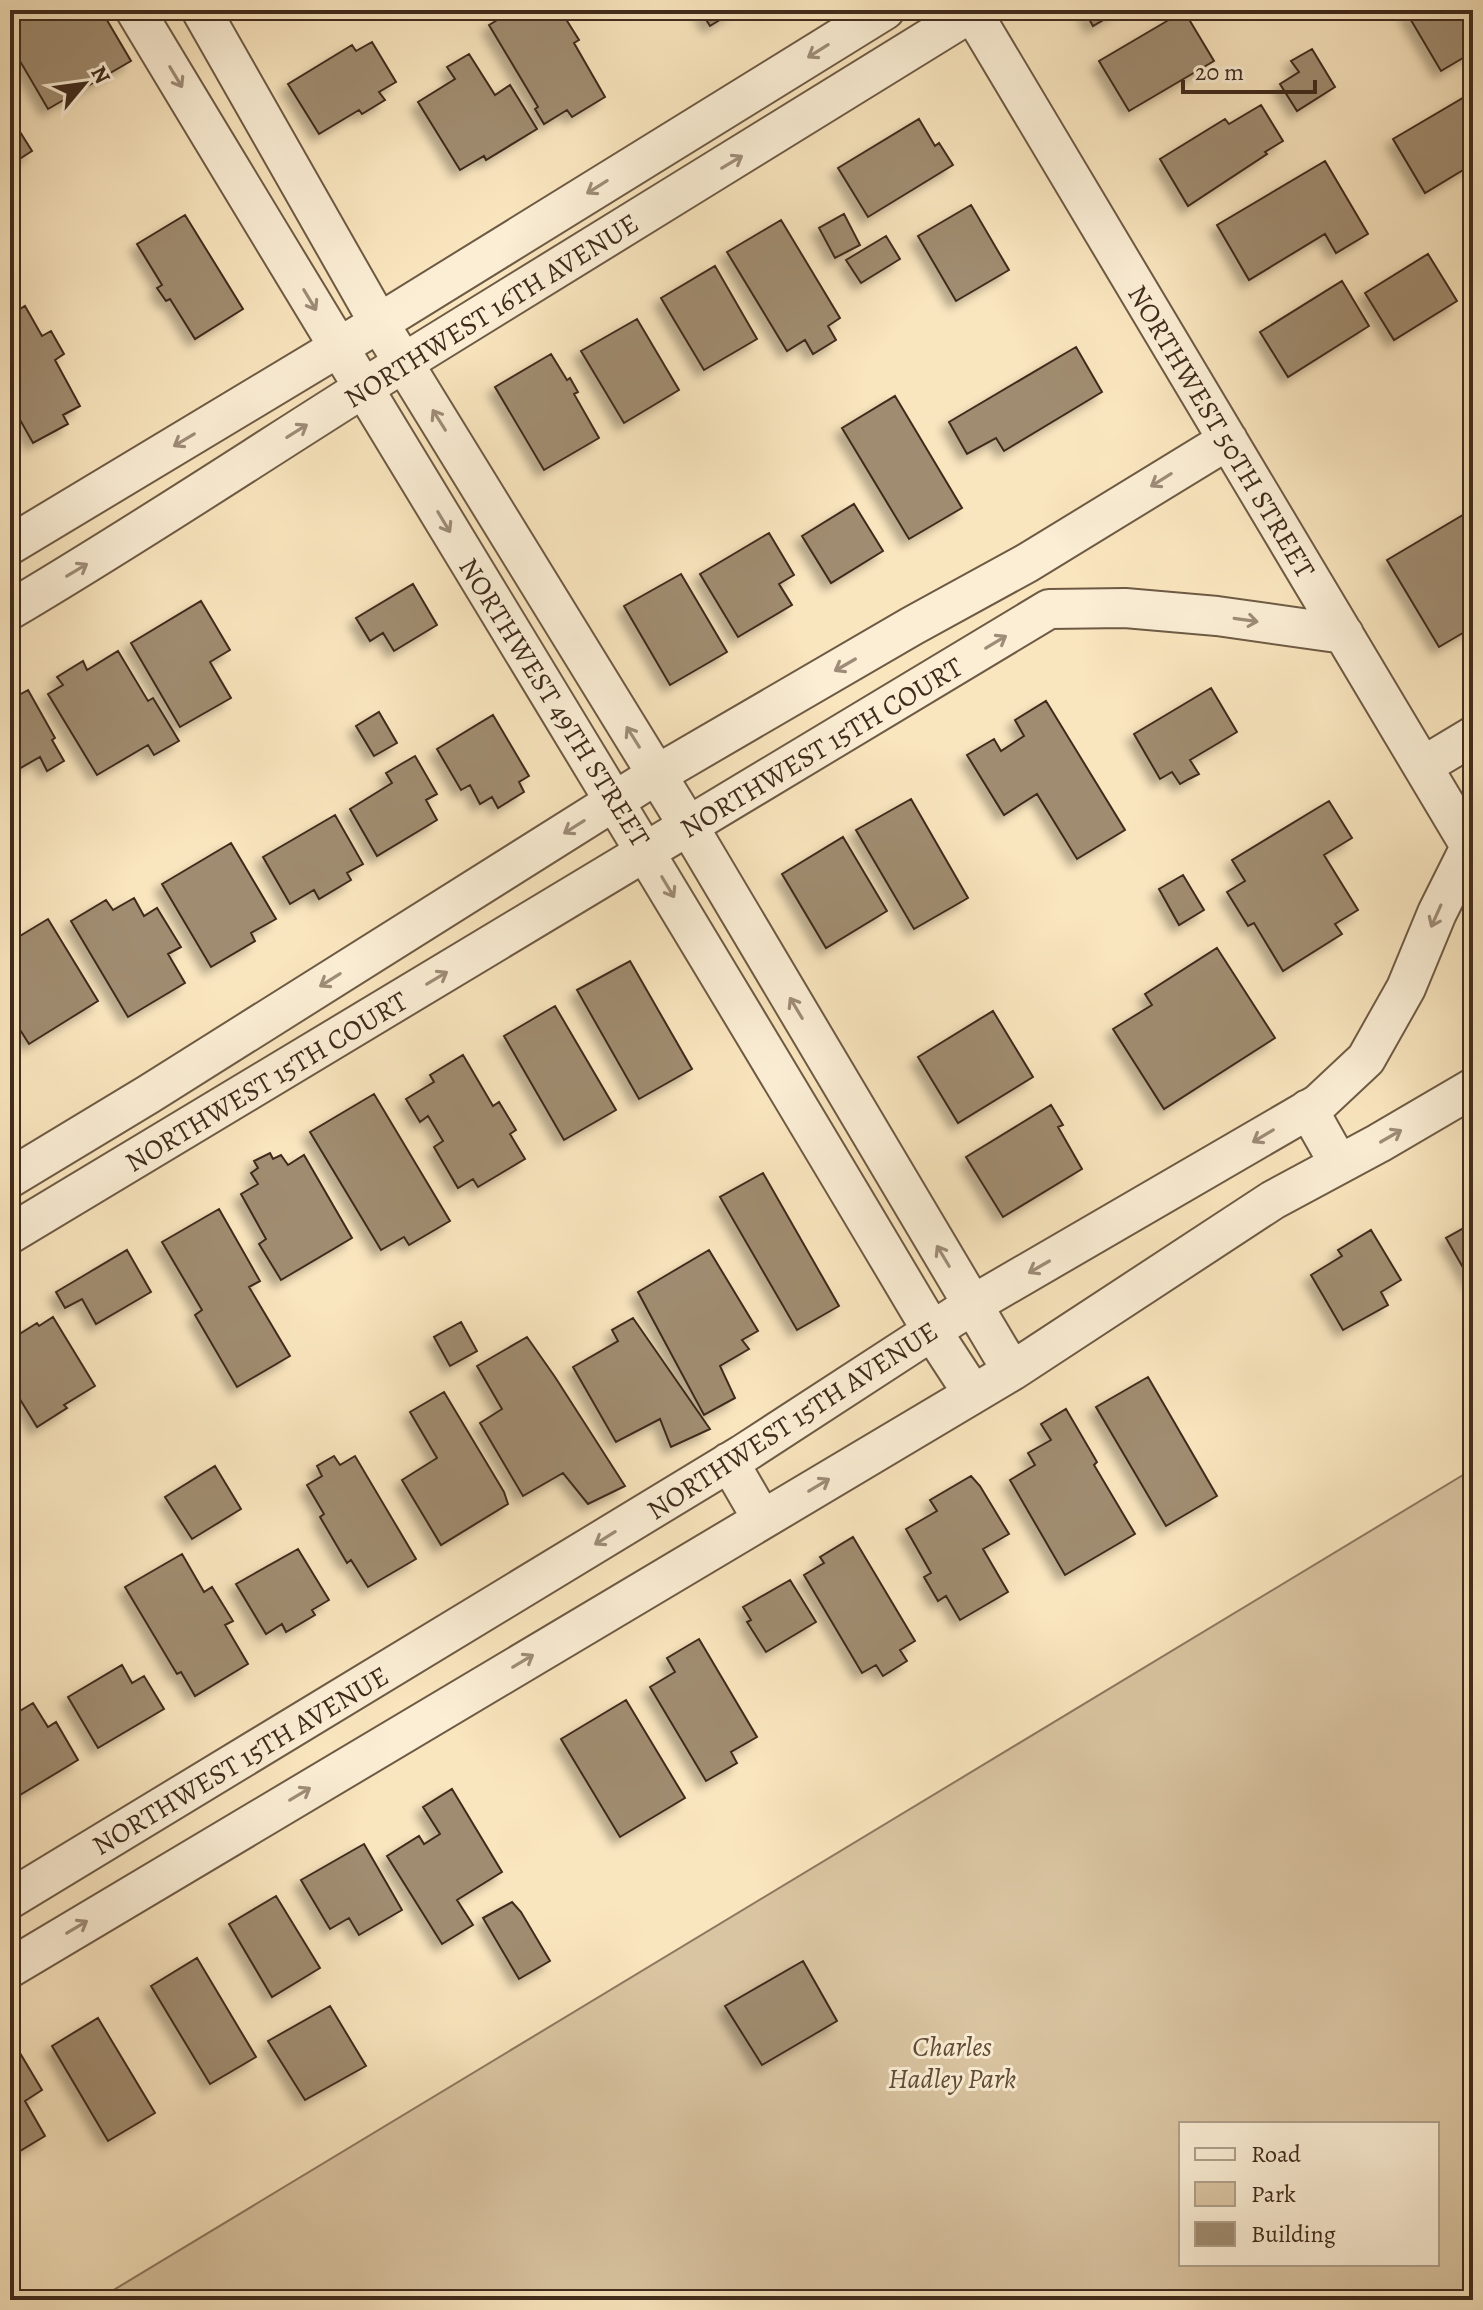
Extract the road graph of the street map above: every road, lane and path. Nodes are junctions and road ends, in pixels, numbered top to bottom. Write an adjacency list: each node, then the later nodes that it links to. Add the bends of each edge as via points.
1 (135, 10): 6 (street, NORTHWEST 49TH STREET, one-way to 6)
2 (201, 10): 5 (street, NORTHWEST 49TH STREET)
3 (885, 10): 7 (street, NORTHWEST 16TH AVENUE, one-way to 7)
4 (972, 11): 8 (street, NORTHWEST 16TH AVENUE, one-way to 4); 13 (street, NORTHWEST 50TH STREET)
5 (247, 90): 6 (street); 9 (street, NORTHWEST 49TH STREET)
6 (200, 118): 10 (street, NORTHWEST 49TH STREET, one-way to 10)
7 (654, 152): 8 (street); 9 (street, NORTHWEST 16TH AVENUE, one-way to 9)
8 (678, 194): 11 (street, NORTHWEST 16TH AVENUE)
9 (379, 323): 10 (street, NORTHWEST 16TH AVENUE); 11 (street, NORTHWEST 49TH STREET)
10 (338, 347): 12 (street, NORTHWEST 49TH STREET); 14 (street, NORTHWEST 16TH AVENUE, one-way to 14)
11 (403, 363): 12 (street, NORTHWEST 16TH AVENUE); 21 (street, NORTHWEST 49TH STREET, one-way to 11)
12 (363, 389): 17 (street, NORTHWEST 16TH AVENUE, one-way to 12); 22 (street, NORTHWEST 49TH STREET, one-way to 22)
13 (1228, 440): 15 (street, NORTHWEST 15TH COURT, one-way to 15); 18 (street, NORTHWEST 50TH STREET)
14 (10, 545)
15 (1027, 563): 16 (street); 21 (street, NORTHWEST 15TH COURT, one-way to 21)
16 (1049, 609): 18 (street, one-way to 18, via 1125,608); 23 (street, NORTHWEST 15TH COURT, one-way to 16)
17 (10, 610)
18 (1344, 634): 20 (street, NORTHWEST 50TH STREET)
19 (1473, 736): 20 (street)
20 (1423, 766): 24 (street, NORTHWEST 50TH STREET)
21 (656, 775): 22 (street, NORTHWEST 15TH COURT); 23 (street, NORTHWEST 49TH STREET)
22 (615, 801): 25 (street, NORTHWEST 49TH STREET); 30 (street, NORTHWEST 15TH COURT, one-way to 30)
23 (689, 827): 25 (street, NORTHWEST 15TH COURT); 26 (street, NORTHWEST 49TH STREET, one-way to 23)
24 (1472, 849): 29 (street, NORTHWEST 15TH AVENUE, one-way to 29, via 1366,1059)
25 (647, 852): 28 (street, NORTHWEST 49TH STREET, one-way to 28); 33 (street, NORTHWEST 15TH COURT, one-way to 25)
26 (829, 1064): 28 (street); 35 (street, NORTHWEST 49TH STREET, one-way to 26)
27 (1473, 1088): 31 (street, one-way to 27)
28 (789, 1089): 36 (street, NORTHWEST 49TH STREET)
29 (1308, 1109): 31 (street); 35 (street, NORTHWEST 15TH AVENUE, one-way to 35)
30 (79, 1137): 32 (street, NORTHWEST 15TH COURT); 33 (street)
31 (1339, 1164): 37 (street, via 1273,1200)
32 (10, 1178)
33 (103, 1178): 34 (street, NORTHWEST 15TH COURT)
34 (10, 1234)
35 (972, 1305): 36 (street, NORTHWEST 15TH AVENUE); 37 (street, NORTHWEST 49TH STREET)
36 (932, 1331): 38 (street, NORTHWEST 49TH STREET); 39 (street, NORTHWEST 15TH AVENUE)
37 (1012, 1371): 38 (street)
38 (973, 1394): 40 (street, one-way to 38)
39 (729, 1462): 40 (street); 41 (street, NORTHWEST 15TH AVENUE, one-way to 41)
40 (762, 1519): 42 (street, one-way to 40)
41 (394, 1667): 42 (street); 43 (street, NORTHWEST 15TH AVENUE)
42 (425, 1719): 44 (street, one-way to 42)
43 (10, 1899)
44 (10, 1968)

